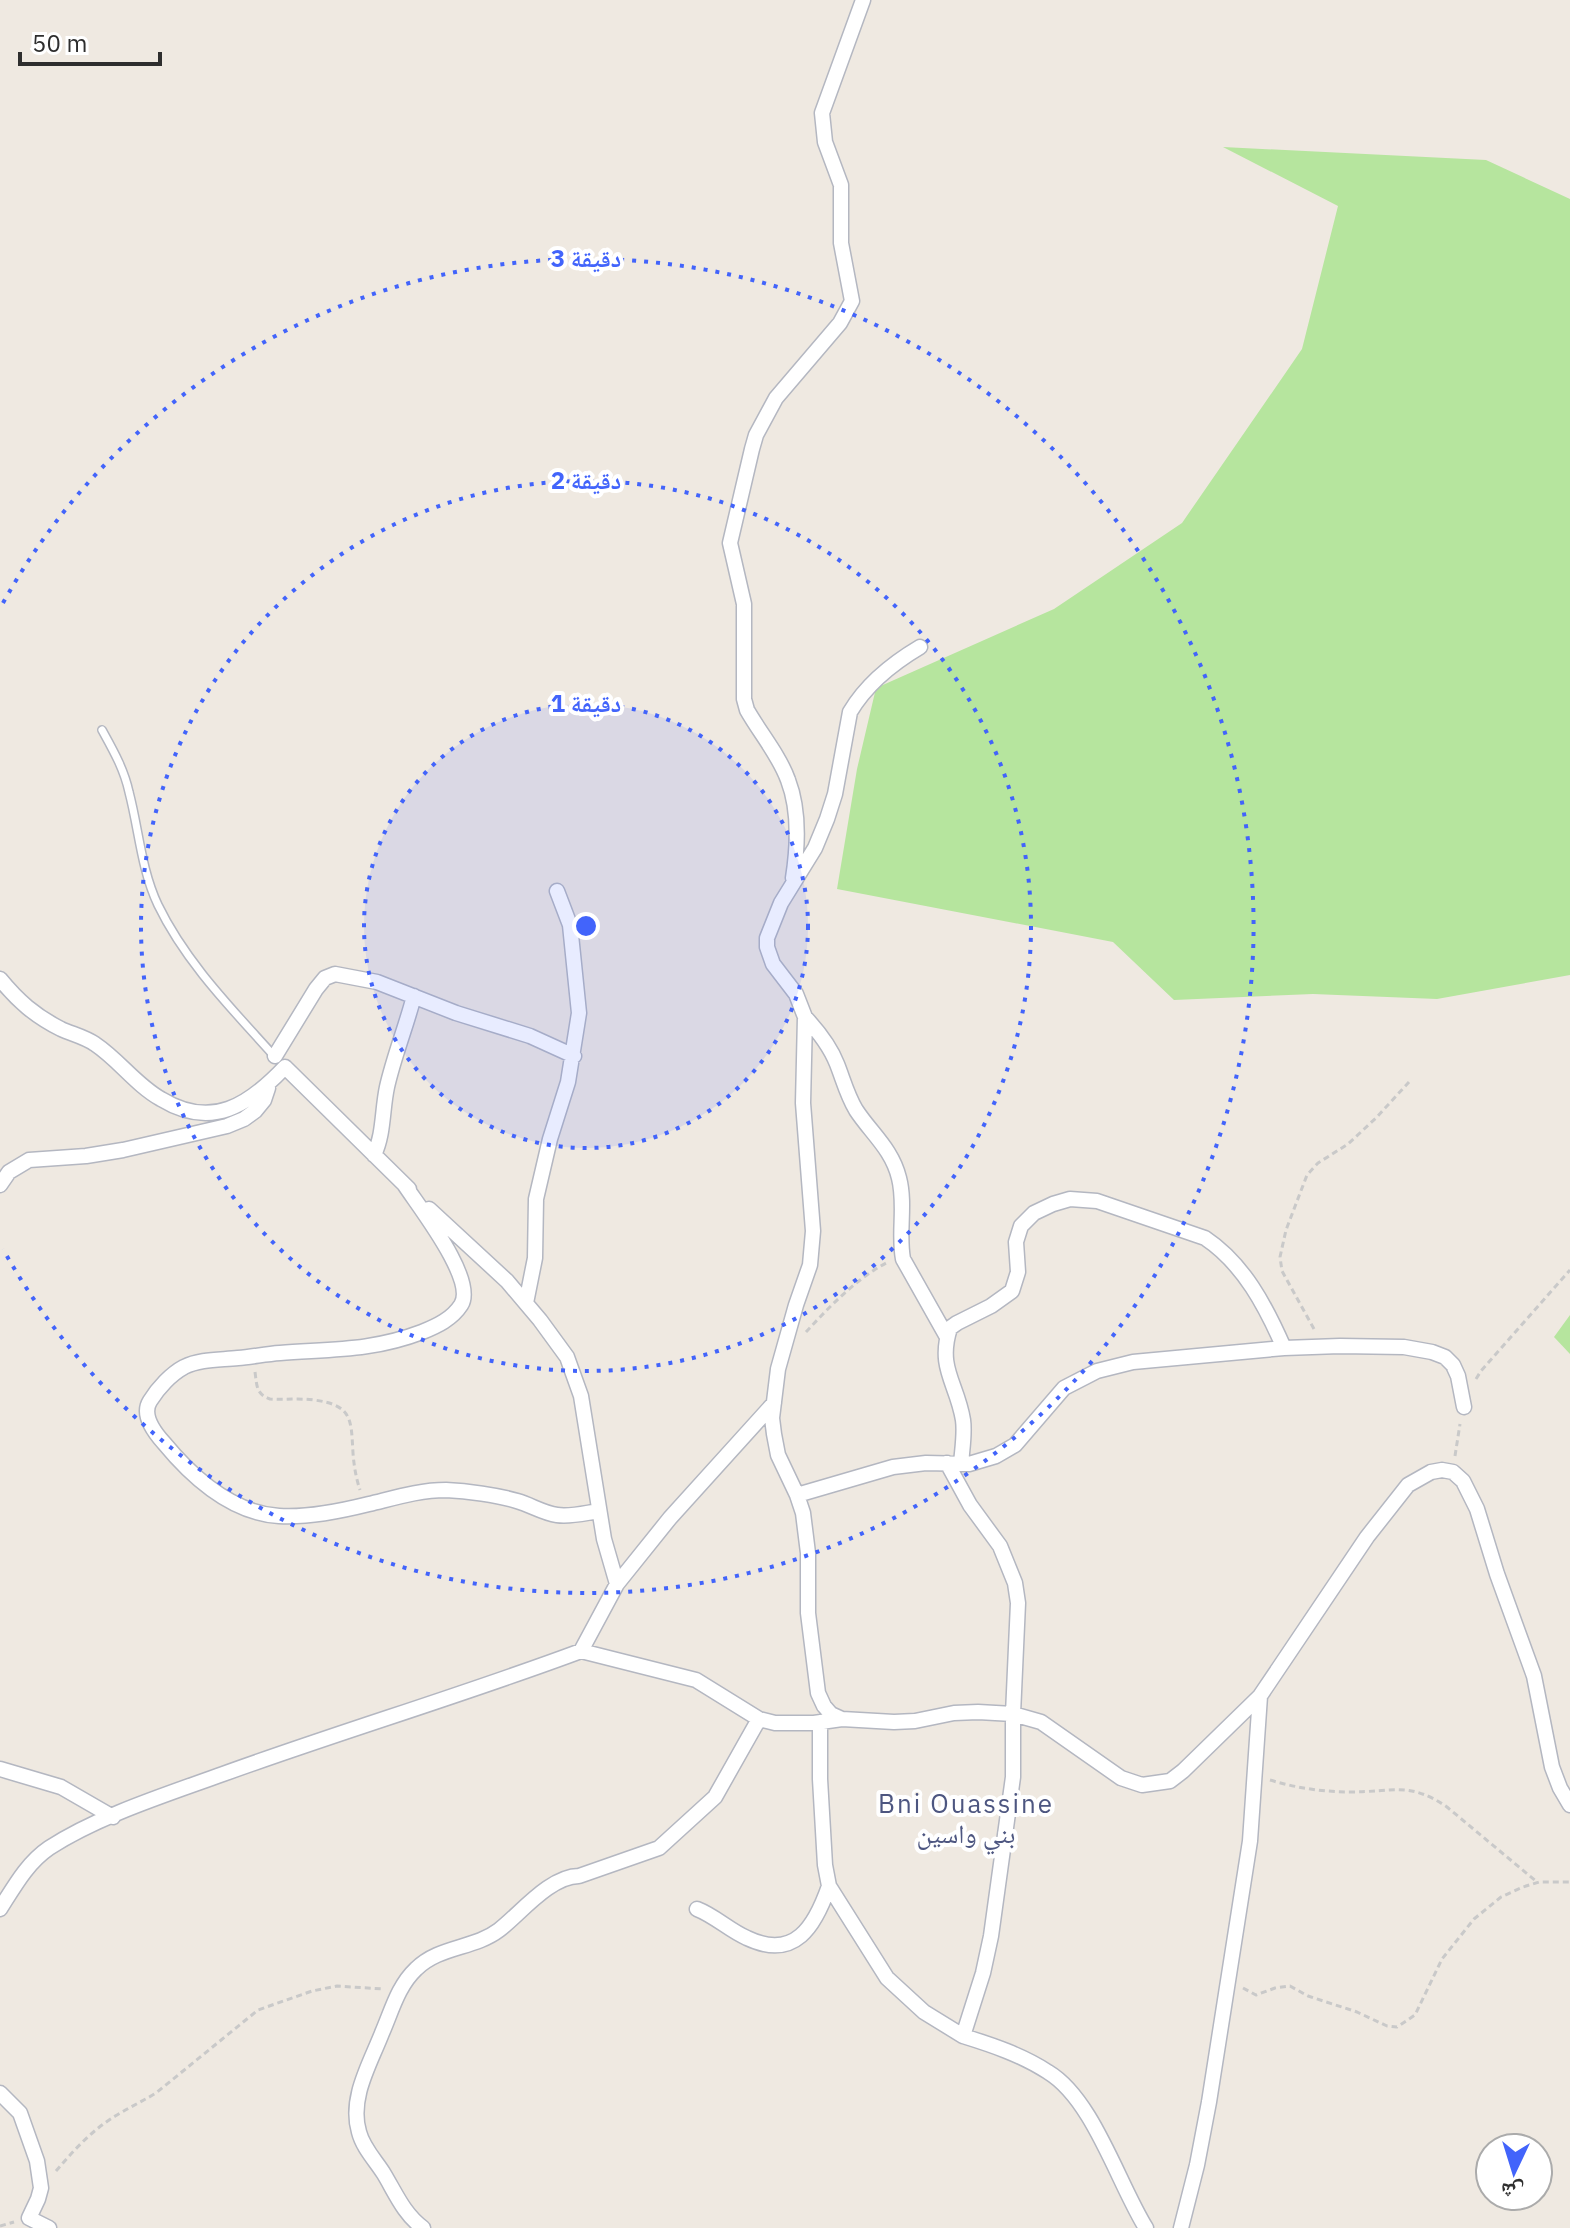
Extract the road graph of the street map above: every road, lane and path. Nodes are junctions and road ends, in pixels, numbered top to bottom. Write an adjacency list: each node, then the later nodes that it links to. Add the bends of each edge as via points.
1 (863, 0): 4 (street, via 822,113 825,142 841,185 841,243 852,301 840,323 776,398 756,435 730,543 744,604 744,699 794,800)
2 (920, 647): 4 (street, via 888,669 850,712 827,819)
3 (102, 730): 10 (lane, via 130,792 144,865 158,904 182,947)
4 (792, 885): 8 (street, via 774,917 767,947)
5 (557, 891): 9 (street, via 570,925 577,984)
6 (0, 979): 12 (street, via 40,1018 92,1042 161,1100 208,1113 252,1099)
7 (414, 996): 9 (street); 10 (street, via 377,982 335,974 325,978); 13 (street, via 392,1067)
8 (805, 1017): 16 (street, via 830,1050 855,1108 893,1160 902,1198); 25 (street, via 802,1092 813,1249 778,1369)
9 (574, 1056): 18 (street, via 536,1199 535,1258)
10 (280, 1062): 12 (street); 13 (street)
11 (1409, 1082): 21 (path, via 1348,1144 1307,1175 1286,1230 1282,1271)
12 (269, 1084): 15 (street, via 255,1111 227,1126 123,1150 29,1160)
13 (374, 1155): 14 (street)
14 (404, 1184): 18 (street); 23 (street, via 458,1269 465,1289 461,1306 438,1326 382,1345)
15 (0, 1185)
16 (902, 1255): 19 (street); 20 (path, via 854,1285)
17 (1570, 1270): 24 (path)
18 (526, 1303): 31 (street, via 567,1357 581,1396)
19 (947, 1337): 22 (street, via 957,1323 1012,1291 1023,1221 1070,1199 1106,1203 1183,1229 1220,1248 1246,1279); 27 (street, via 947,1373 963,1422)
20 (799, 1341)
21 (1323, 1347): 22 (street); 26 (street, via 1404,1347 1445,1357 1458,1376)
22 (1284, 1348): 27 (street, via 1133,1362 1097,1371 1064,1388 1015,1445 996,1456)
23 (253, 1356): 30 (path, via 263,1396 317,1400 345,1413 351,1422); 30 (street, via 196,1363 175,1374 147,1405 160,1438 215,1492 261,1513 294,1515)
24 (1476, 1380)
25 (775, 1402): 29 (street, via 778,1455); 32 (street)
26 (1464, 1407): 28 (path)
27 (954, 1464): 29 (street, via 893,1467); 35 (street, via 970,1505 1000,1546 1015,1583 1019,1628)
28 (1453, 1472): 34 (street, via 1431,1472 1400,1495); 41 (street, via 1469,1489 1483,1527 1534,1676 1552,1767)
29 (797, 1495): 37 (street, via 806,1530 808,1613 818,1693 831,1714)
30 (364, 1505): 31 (street, via 449,1490 559,1515)
31 (599, 1511): 32 (street)
32 (617, 1584): 33 (street)
33 (581, 1651): 36 (street, via 696,1680); 42 (street)
34 (1260, 1696): 35 (street, via 1183,1771 1151,1785 1121,1778 1041,1722); 40 (street)
35 (1013, 1714): 37 (street, via 954,1713 894,1722); 50 (street, via 1013,1777 991,1936)
36 (759, 1719): 38 (street); 49 (street, via 715,1797 659,1848 555,1884 496,1933 426,1961)
37 (842, 1719): 38 (street)
38 (820, 1722): 45 (street)
39 (0, 1769): 42 (street, via 61,1787)
40 (1255, 1776): 43 (path, via 1325,1791 1417,1790 1447,1807); 48 (street)
41 (1570, 1805)
42 (113, 1817): 46 (street, via 30,1863)
43 (1537, 1882): 44 (path); 48 (path, via 1501,1897 1474,1919 1442,1959 1415,2015 1397,2027 1290,1986 1252,1994)
44 (1570, 1882)
45 (829, 1886): 47 (street, via 815,1921 785,1945 748,1939); 50 (street, via 887,1978 924,2012)
46 (0, 1909)
47 (697, 1909)
48 (1229, 1975): 56 (street, via 1209,2102)
49 (399, 1990): 52 (path, via 337,1986 258,2010 156,2093 88,2137); 54 (street, via 362,2082 357,2119 359,2133 396,2197)
50 (963, 2036): 55 (street, via 1029,2062 1066,2087 1089,2119)
51 (0, 2093): 52 (street, via 20,2113)
52 (41, 2188): 53 (street, via 29,2218)
53 (49, 2228)
54 (423, 2228)
55 (1146, 2228)
56 (1181, 2228)

